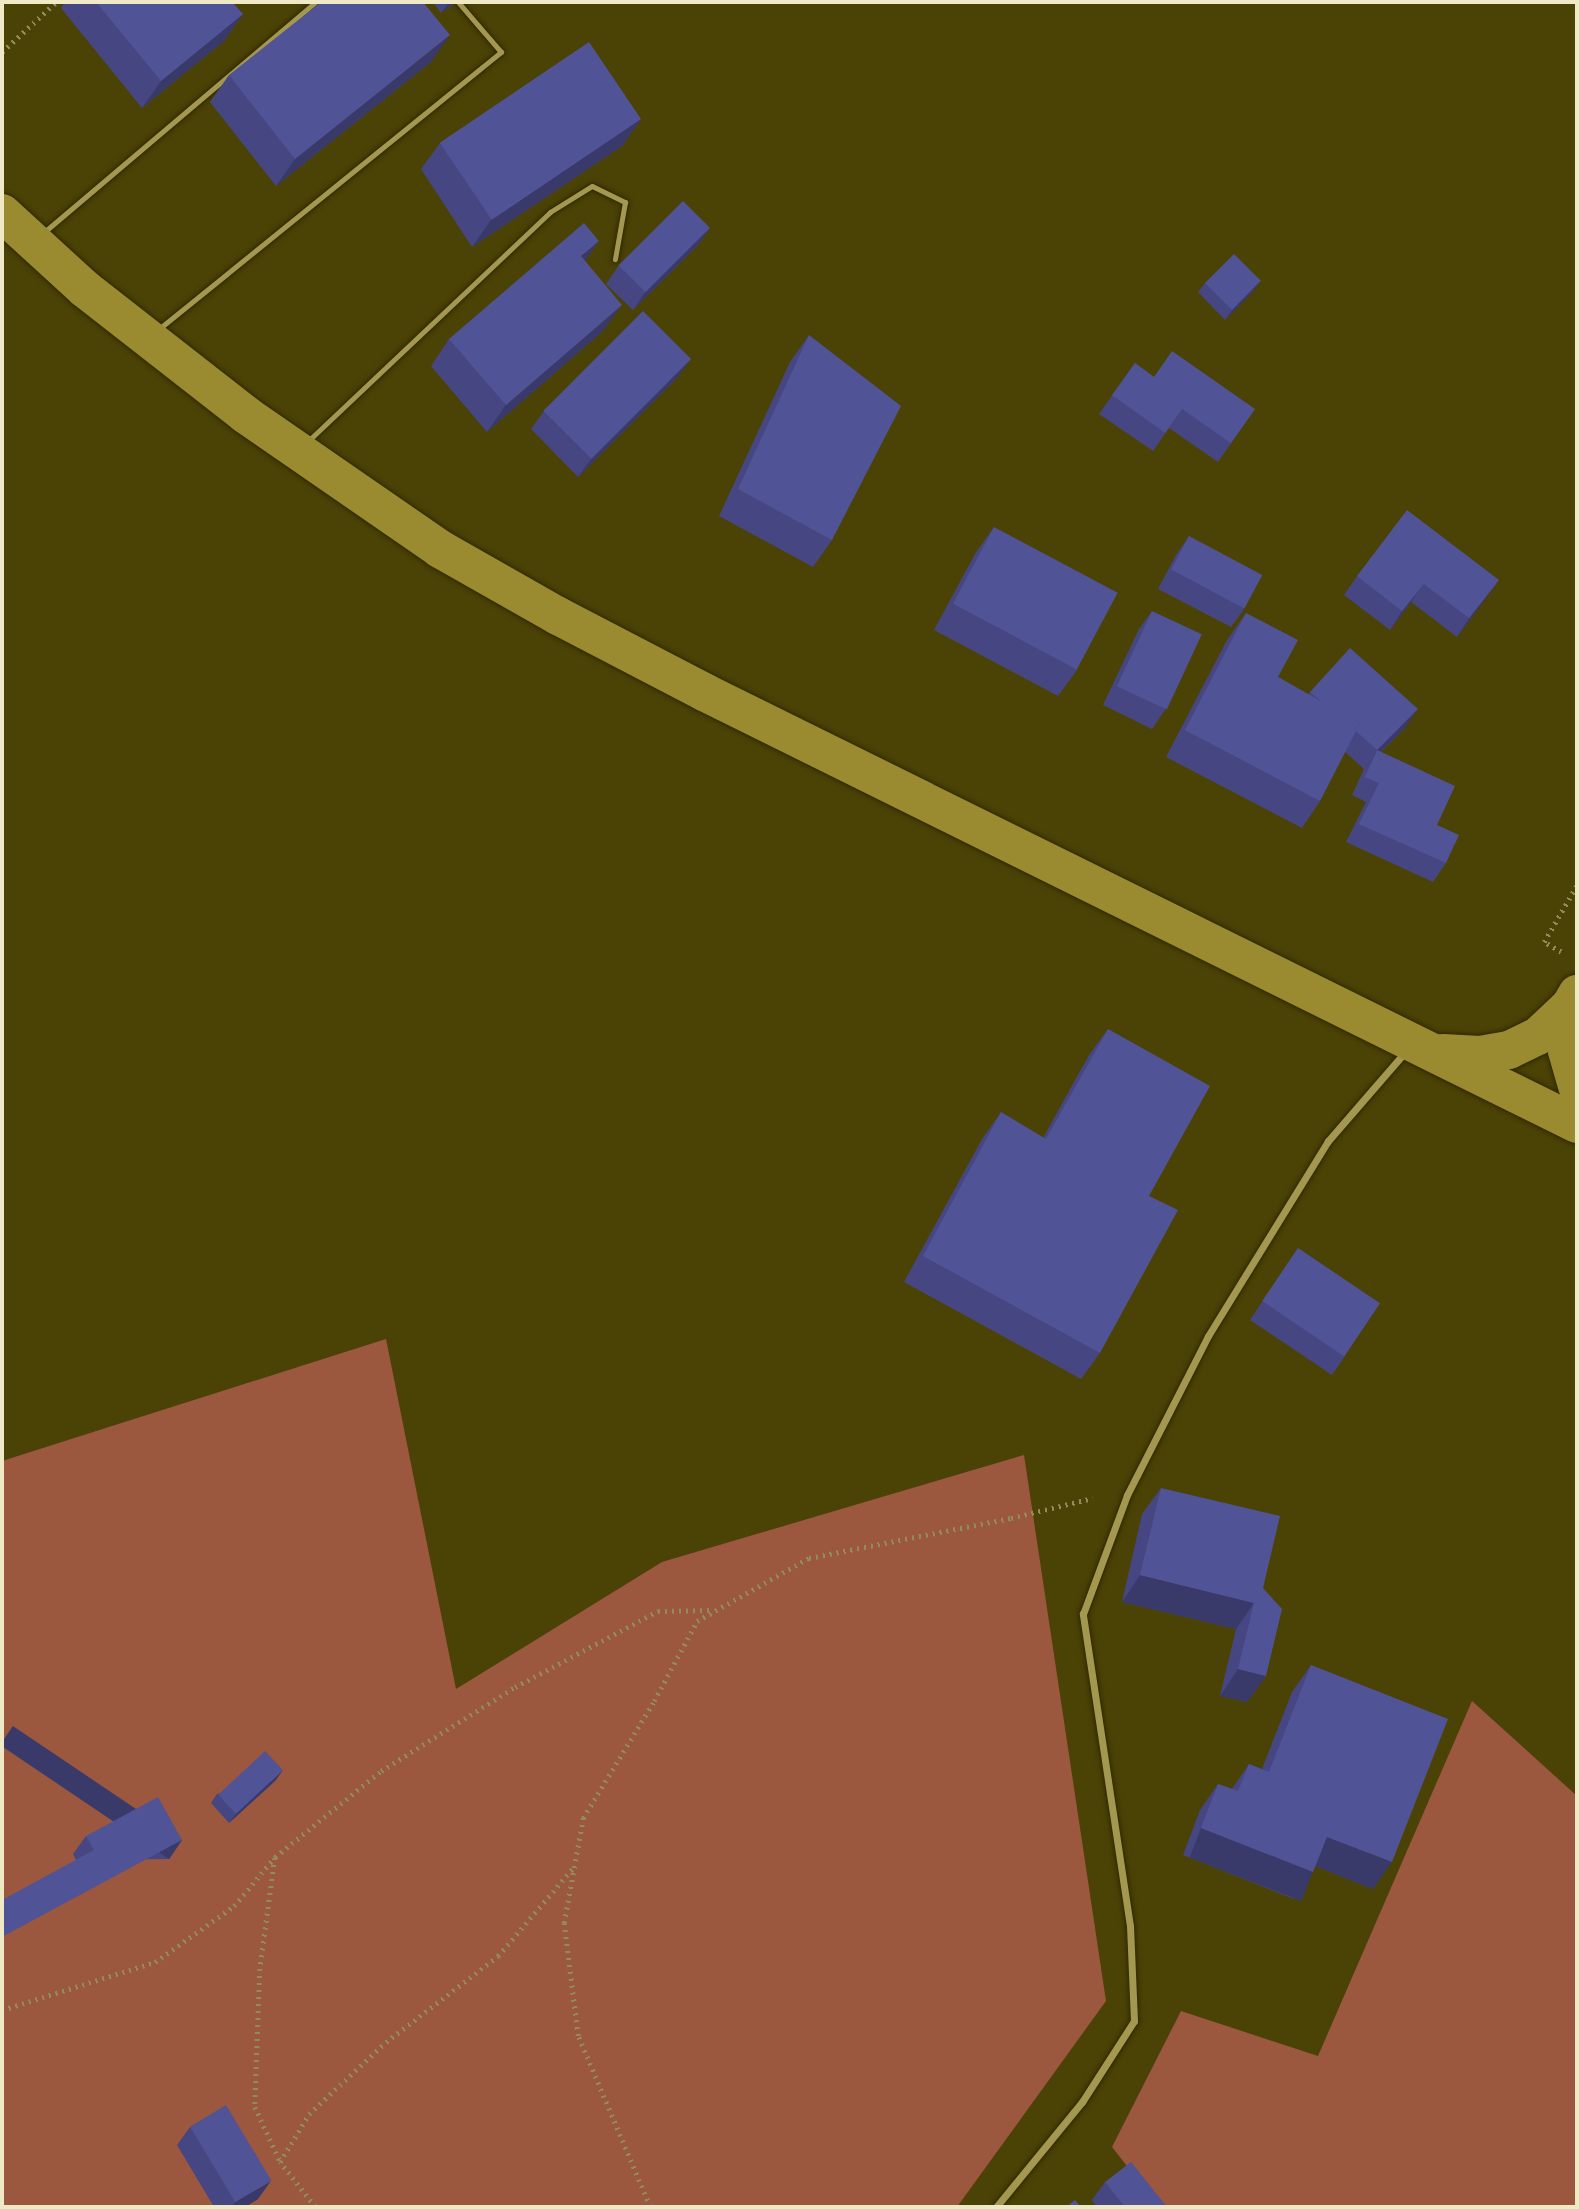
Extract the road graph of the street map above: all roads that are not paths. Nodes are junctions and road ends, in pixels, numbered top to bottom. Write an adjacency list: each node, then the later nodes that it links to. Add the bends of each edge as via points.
1 (315, 2): 4 (lane)
2 (458, 2): 6 (lane, via 501,52)
3 (2, 213): 4 (main road)
4 (32, 241): 6 (main road)
5 (615, 259): 7 (lane, via 625,202 592,186 550,212)
6 (148, 338): 7 (main road)
7 (298, 451): 9 (main road, via 440,550 558,616)
8 (1574, 1000): 9 (main road, via 1538,1035 1509,1050 1480,1055); 10 (main road, via 1567,1051)
9 (1424, 1047): 11 (main road); 12 (street, via 1328,1140 1208,1336 1135,1480 1083,1614 1130,1926 1134,2021 1082,2102)
10 (1577, 1087)
11 (1577, 1124)
12 (996, 2207)

